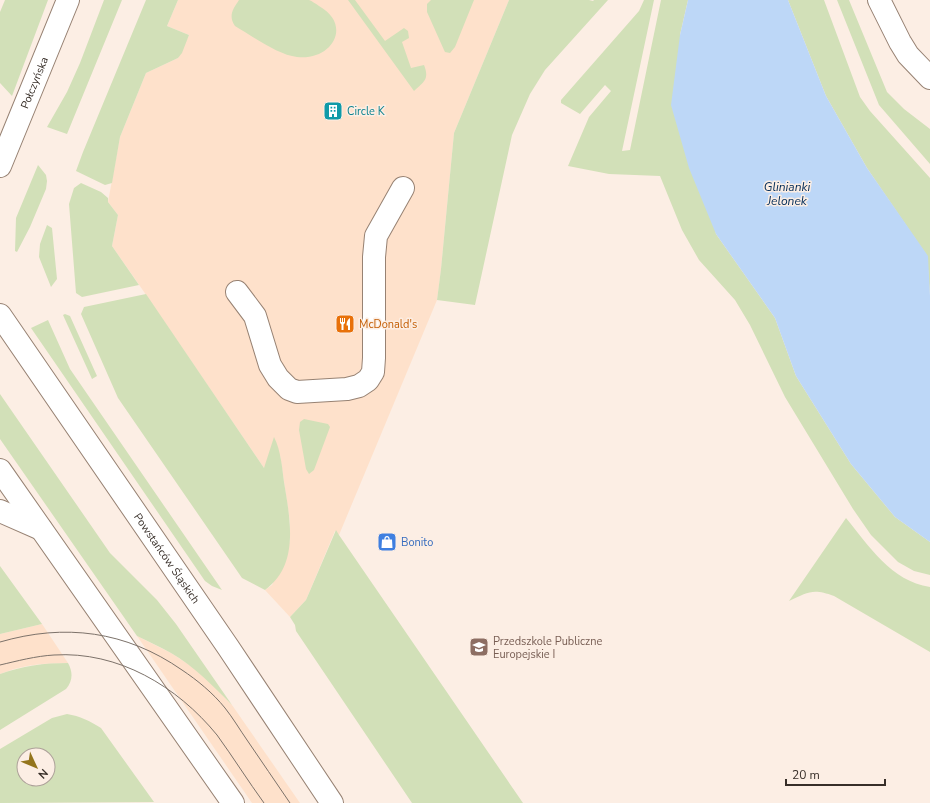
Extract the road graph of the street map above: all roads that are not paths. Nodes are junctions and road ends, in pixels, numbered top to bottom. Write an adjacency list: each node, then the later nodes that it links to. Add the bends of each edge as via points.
1 (68, 0): 4 (main road, Połczyńska)
2 (879, 0): 3 (main road, via 908,55)
3 (930, 78)
4 (0, 166)
5 (402, 188): 6 (main road, via 376,236 373,372 368,380 359,386 297,392 289,389 270,365 255,316)
6 (237, 292)
7 (0, 315): 12 (main road, Powstańców Śląskich)
8 (0, 470): 10 (main road)
9 (0, 511): 10 (main road)
10 (42, 530): 11 (main road)
11 (233, 803)
12 (332, 803)

